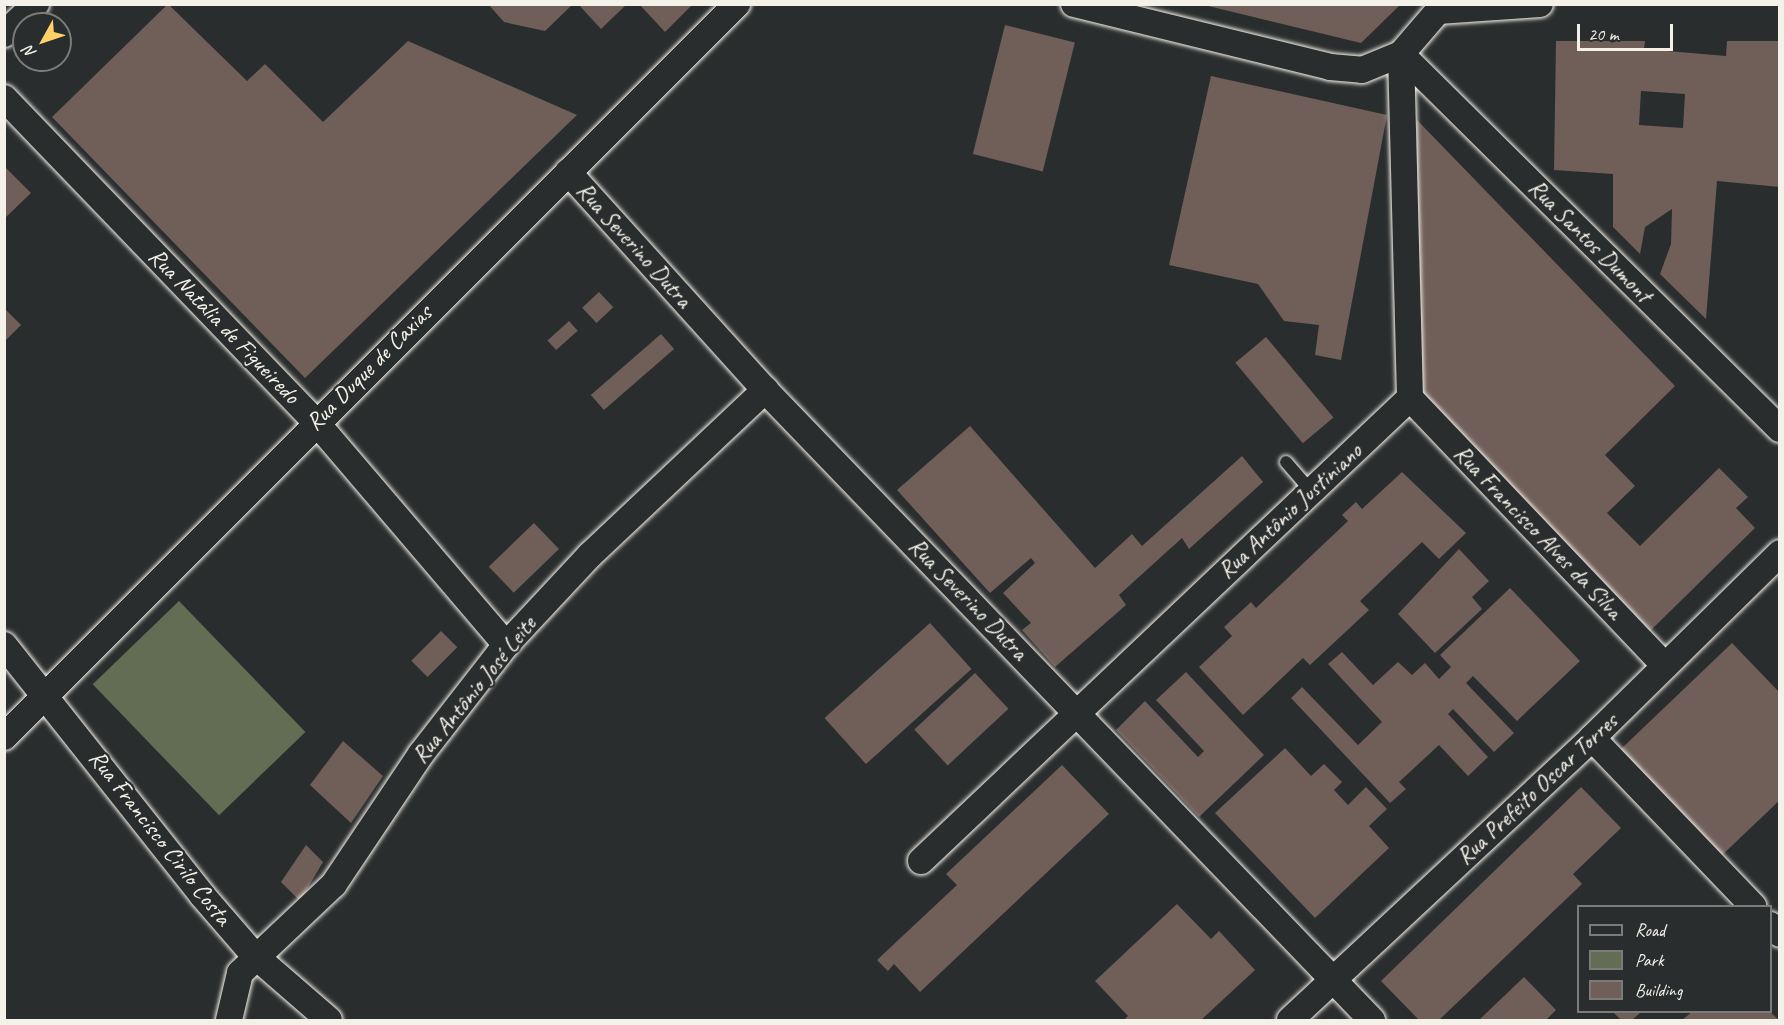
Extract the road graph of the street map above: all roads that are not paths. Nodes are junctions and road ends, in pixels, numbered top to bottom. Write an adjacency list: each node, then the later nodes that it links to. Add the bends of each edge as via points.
1 (36, 4): 6 (street)
2 (737, 4): 9 (street, Rua Duque de Caxias)
3 (1074, 4): 7 (street, via 1330,68 1362,70)
4 (1540, 4): 5 (street)
5 (1441, 8): 7 (street)
6 (4, 34)
7 (1401, 54): 11 (street); 13 (street, Rua Santos Dumont)
8 (4, 98): 12 (street, Rua Natália de Figueiredo)
9 (568, 172): 10 (street, Rua Severino Dutra); 12 (street, Rua Duque de Caxias)
10 (765, 390): 18 (street, Rua Antônio José Leite, via 590,555); 21 (street, Rua Severino Dutra)
11 (1410, 398): 15 (street, Rua Antônio Justiniano); 19 (street, Rua Francisco Alves da Silva)
12 (315, 421): 18 (street, Rua Natália de Figueiredo); 20 (street, Rua Duque de Caxias)
13 (1779, 429)
14 (1286, 462): 15 (lane)
15 (1310, 490): 21 (street, Rua Antônio Justiniano)
16 (1779, 553): 19 (street, Rua Prefeito Oscar Torres)
17 (4, 645): 20 (street, Rua Francisco Cirilo Costa)
18 (506, 645): 26 (street, Rua Antônio José Leite, via 421,754 334,884 294,926)
19 (1665, 666): 23 (street, Rua Prefeito Oscar Torres)
20 (46, 690): 22 (street, Rua Duque de Caxias); 26 (street, Rua Francisco Cirilo Costa, via 154,836)
21 (1079, 713): 24 (street, Rua Antônio Justiniano); 27 (street, Rua Severino Dutra)
22 (4, 737)
23 (1592, 738): 25 (street); 27 (street, Rua Prefeito Oscar Torres)
24 (921, 861)
25 (1752, 905)
26 (254, 955): 28 (street, Rua Antônio José Leite, via 240,973); 29 (street, Rua Francisco Cirilo Costa)
27 (1334, 979): 30 (street, Rua Prefeito Oscar Torres); 31 (street, Rua Severino Dutra)
28 (229, 1020)
29 (328, 1020)
30 (1290, 1020)
31 (1372, 1020)

